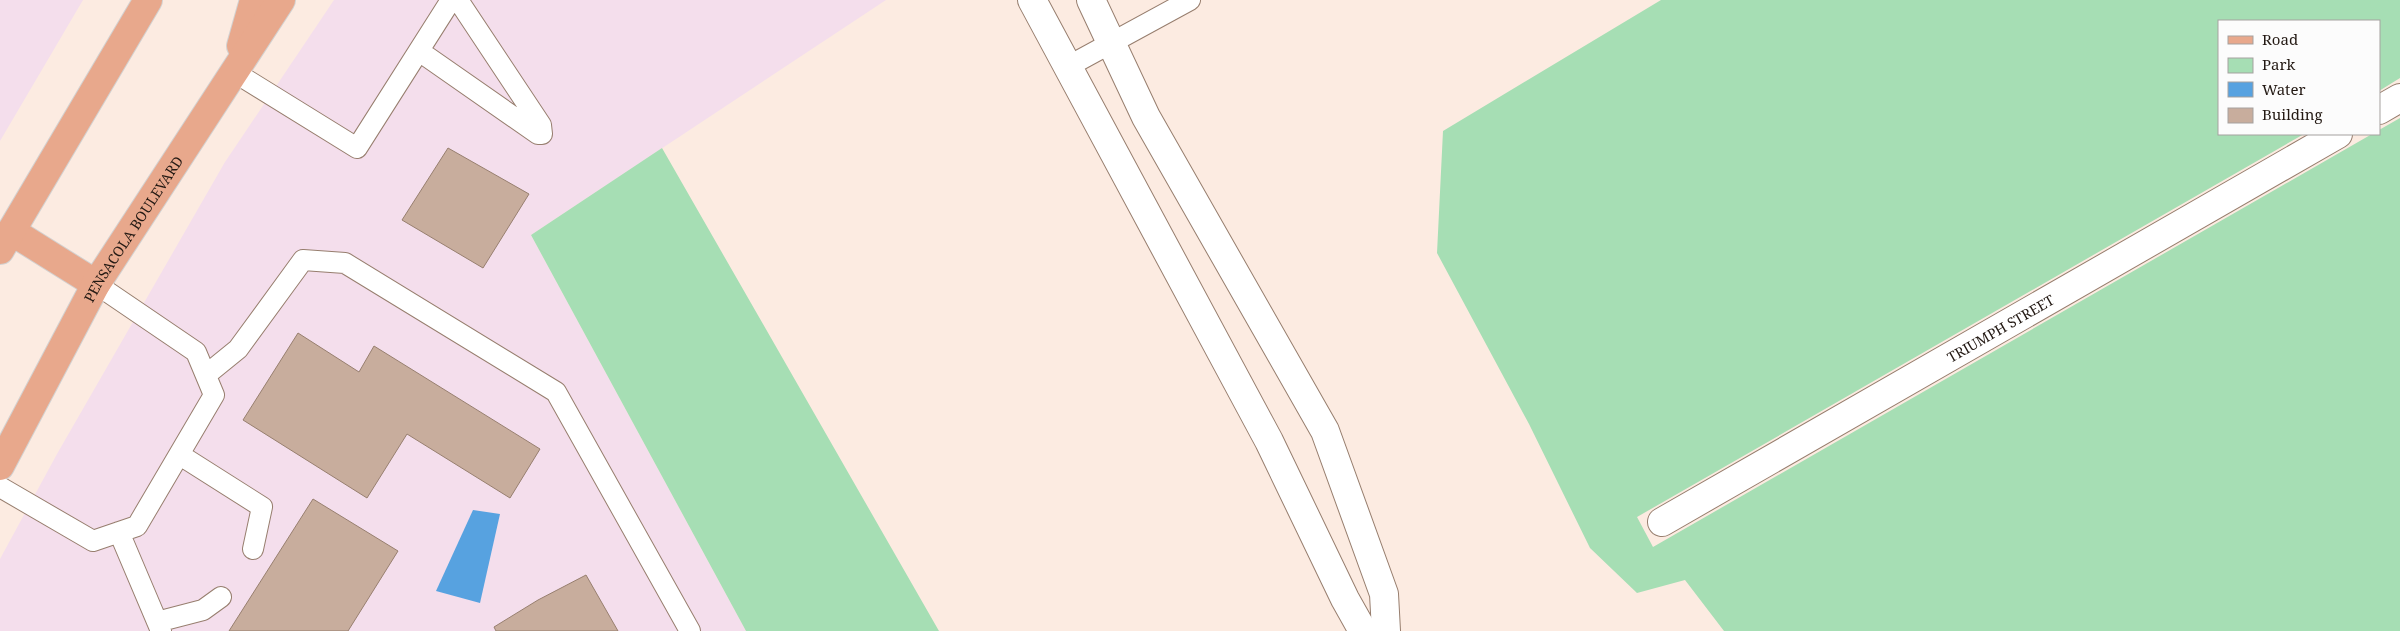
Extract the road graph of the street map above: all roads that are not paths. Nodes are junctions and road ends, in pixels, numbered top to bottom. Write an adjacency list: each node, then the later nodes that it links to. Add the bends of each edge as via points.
1 (148, 0): 16 (main road)
2 (254, 0): 12 (main road)
3 (281, 0): 12 (main road, PENSACOLA BOULEVARD)
4 (451, 0): 10 (lane)
5 (458, 0): 10 (lane, via 541,125 542,134)
6 (1032, 0): 11 (street)
7 (1090, 0): 9 (street)
8 (1190, 0): 9 (lane)
9 (1112, 45): 11 (lane); 29 (street, via 1146,117 1325,431 1384,594)
10 (419, 51): 12 (lane, via 357,148)
11 (1068, 67): 28 (street, via 1268,441)
12 (234, 72): 17 (main road, PENSACOLA BOULEVARD)
13 (2400, 98): 14 (street)
14 (2380, 109)
15 (2336, 135): 22 (street, TRIUMPH STREET)
16 (4, 235): 17 (main road)
17 (96, 284): 18 (lane, via 196,352); 20 (main road, PENSACOLA BOULEVARD)
18 (206, 375): 19 (lane, via 214,395); 27 (lane, via 238,349 303,260 345,263 556,392)
19 (180, 455): 23 (lane, via 137,526); 24 (lane, via 262,507)
20 (0, 466)
21 (0, 487): 23 (lane, via 93,541)
22 (1662, 522)
23 (119, 532): 26 (lane)
24 (253, 549)
25 (221, 597): 26 (lane, via 203,610)
26 (159, 627)
27 (690, 631)
28 (1363, 631)
29 (1386, 631)

